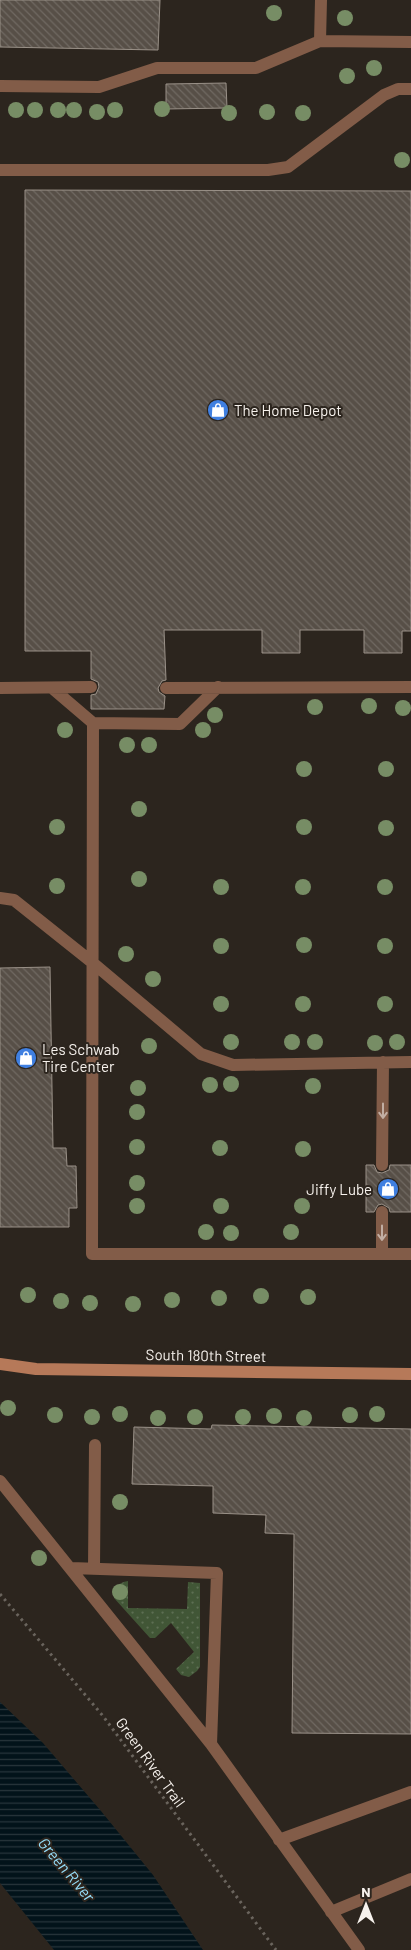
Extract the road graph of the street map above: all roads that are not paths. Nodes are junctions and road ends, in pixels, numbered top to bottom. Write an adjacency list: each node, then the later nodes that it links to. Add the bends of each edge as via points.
1 (321, 0): 2 (lane)
2 (320, 41): 3 (lane); 4 (lane, via 256,68 157,68 99,87)
3 (411, 42)
4 (0, 86)
5 (411, 89): 6 (lane, via 398,89 384,95 288,167 268,170)
6 (0, 170)
7 (91, 687): 11 (lane)
8 (218, 687): 9 (lane); 12 (lane); 13 (lane, via 180,724)
9 (411, 687)
10 (0, 688): 11 (lane)
11 (52, 688): 13 (lane)
12 (166, 688)
13 (93, 723): 15 (lane)
14 (0, 898): 15 (lane, via 14,900)
15 (93, 962): 16 (lane, via 201,1054 213,1059 233,1065); 20 (lane, via 92,1254)
16 (383, 1062): 17 (lane); 18 (lane, one-way to 18)
17 (411, 1062)
18 (382, 1165)
19 (382, 1212): 20 (lane, one-way to 20)
20 (382, 1254): 21 (lane)
21 (411, 1254)
22 (0, 1364): 23 (main road, South 180th Street, via 36,1369)
23 (411, 1374)
24 (94, 1445): 27 (lane)
25 (0, 1481): 26 (lane)
26 (71, 1568): 27 (lane); 28 (lane)
27 (94, 1569): 28 (lane, via 217,1573)
28 (211, 1744): 30 (lane)
29 (411, 1792): 30 (lane)
30 (280, 1840): 32 (lane)
31 (411, 1880): 32 (lane)
32 (331, 1912): 33 (lane)
33 (359, 1950)

